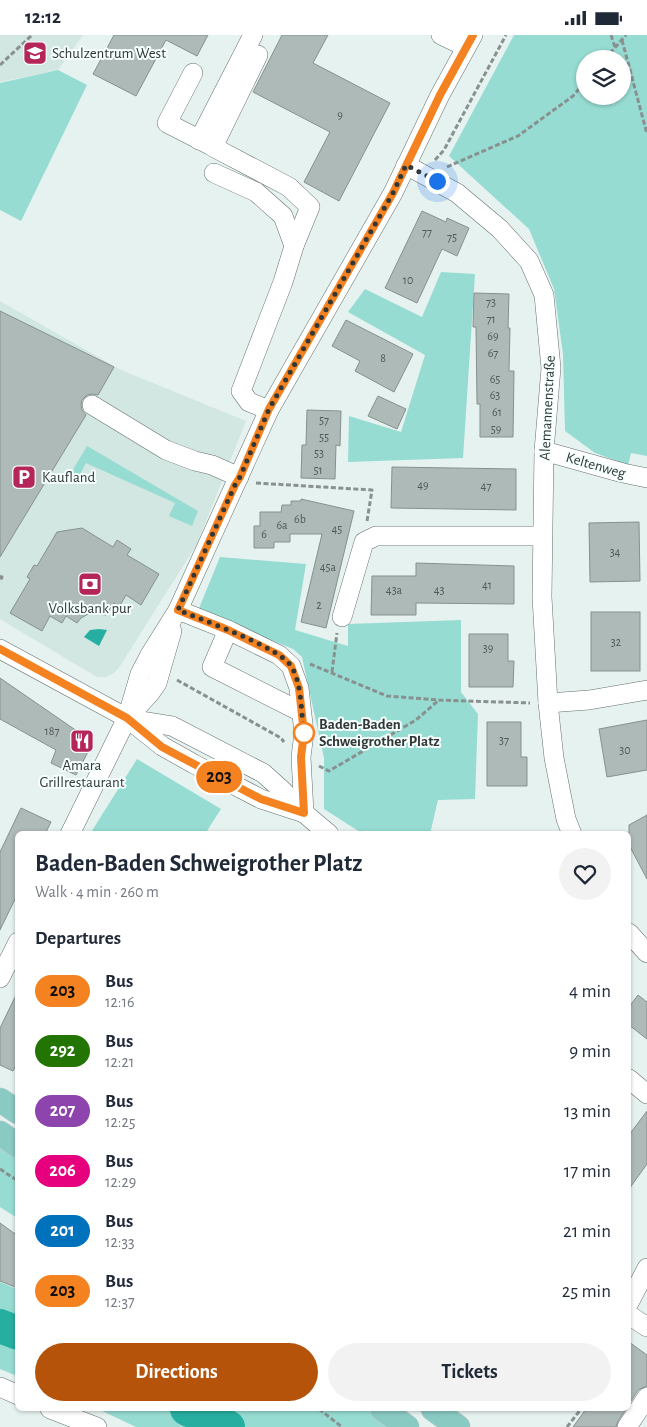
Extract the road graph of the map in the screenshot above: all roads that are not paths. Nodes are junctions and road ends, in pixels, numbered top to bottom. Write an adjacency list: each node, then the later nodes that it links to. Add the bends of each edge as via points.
1 (253, 35): 6 (street)
2 (440, 35): 3 (street)
3 (470, 41): 7 (street)
4 (258, 55): 6 (street)
5 (192, 73): 6 (street, via 167,123)
6 (206, 144): 9 (street, via 290,187 310,207)
7 (406, 165): 11 (street); 12 (street, Alemannenstraße, via 457,193 506,235 529,261 544,295 551,367)
8 (214, 173): 9 (street, via 256,193 283,216)
9 (294, 246): 11 (street, via 241,391 249,402)
10 (92, 405): 14 (street, via 166,450 212,465)
11 (269, 409): 14 (street)
12 (544, 451): 13 (street, Keltenweg); 15 (street, Alemannenstraße)
13 (647, 478)
14 (237, 481): 16 (street)
15 (542, 537): 17 (street, via 376,536 364,542); 21 (street, Alemannenstraße)
16 (178, 610): 18 (street); 23 (street, via 140,674); 23 (street, via 157,683)
17 (342, 617)
18 (228, 630): 22 (street, via 279,655 291,666 299,688); 22 (street, via 212,667)
19 (0, 649): 23 (street)
20 (647, 690): 21 (street)
21 (548, 703): 27 (street, Alemannenstraße, via 554,758)
22 (301, 712): 24 (street)
23 (127, 718): 24 (street, via 172,726 207,743 262,773); 25 (street)
24 (304, 813): 26 (street)
25 (71, 831)
26 (325, 831)
27 (571, 831)
28 (631, 935): 30 (street)
29 (15, 948): 31 (street)
30 (647, 953)
31 (0, 977)
32 (631, 1081): 33 (street)
33 (647, 1094)
34 (0, 1100): 35 (main road)
35 (15, 1110)
36 (0, 1133): 37 (main road)
37 (15, 1144)
38 (647, 1268): 39 (street)
39 (631, 1299)
40 (631, 1316): 41 (street)
41 (647, 1327)
42 (0, 1387): 43 (street)
43 (15, 1394)
44 (647, 1397): 51 (street)
45 (55, 1411): 48 (street)
46 (385, 1411): 49 (main road)
47 (436, 1411): 50 (main road)
48 (97, 1427)
49 (407, 1427)
50 (458, 1427)
51 (627, 1427)

